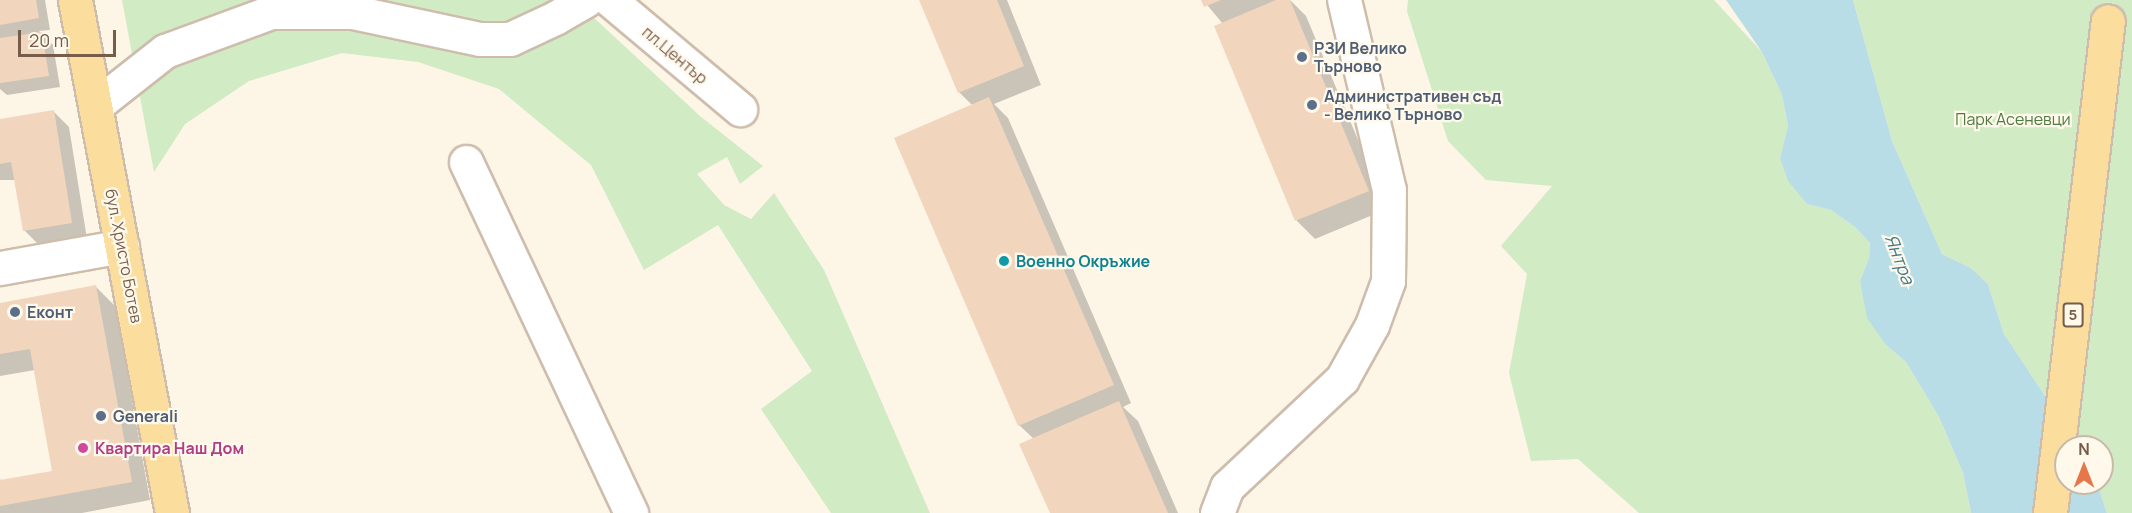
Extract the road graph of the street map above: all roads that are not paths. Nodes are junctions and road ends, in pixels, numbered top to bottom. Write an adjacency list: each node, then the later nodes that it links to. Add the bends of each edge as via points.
1 (75, 0): 7 (main road, бул. Христо Ботев)
2 (586, 0): 5 (street, via 510,39 480,39)
3 (610, 0): 8 (street, пл.Център)
4 (1344, 0): 14 (street, via 1389,190 1388,281 1372,325 1342,379 1227,488)
5 (347, 6): 7 (street, via 271,12 165,51)
6 (2108, 21): 15 (main road, 5)
7 (95, 106): 10 (main road, бул. Христо Ботев)
8 (740, 109)
9 (466, 162): 13 (street)
10 (122, 246): 11 (street); 12 (main road, бул. Христо Ботев)
11 (0, 268)
12 (172, 513)
13 (631, 513)
14 (1217, 513)
15 (2050, 513)

